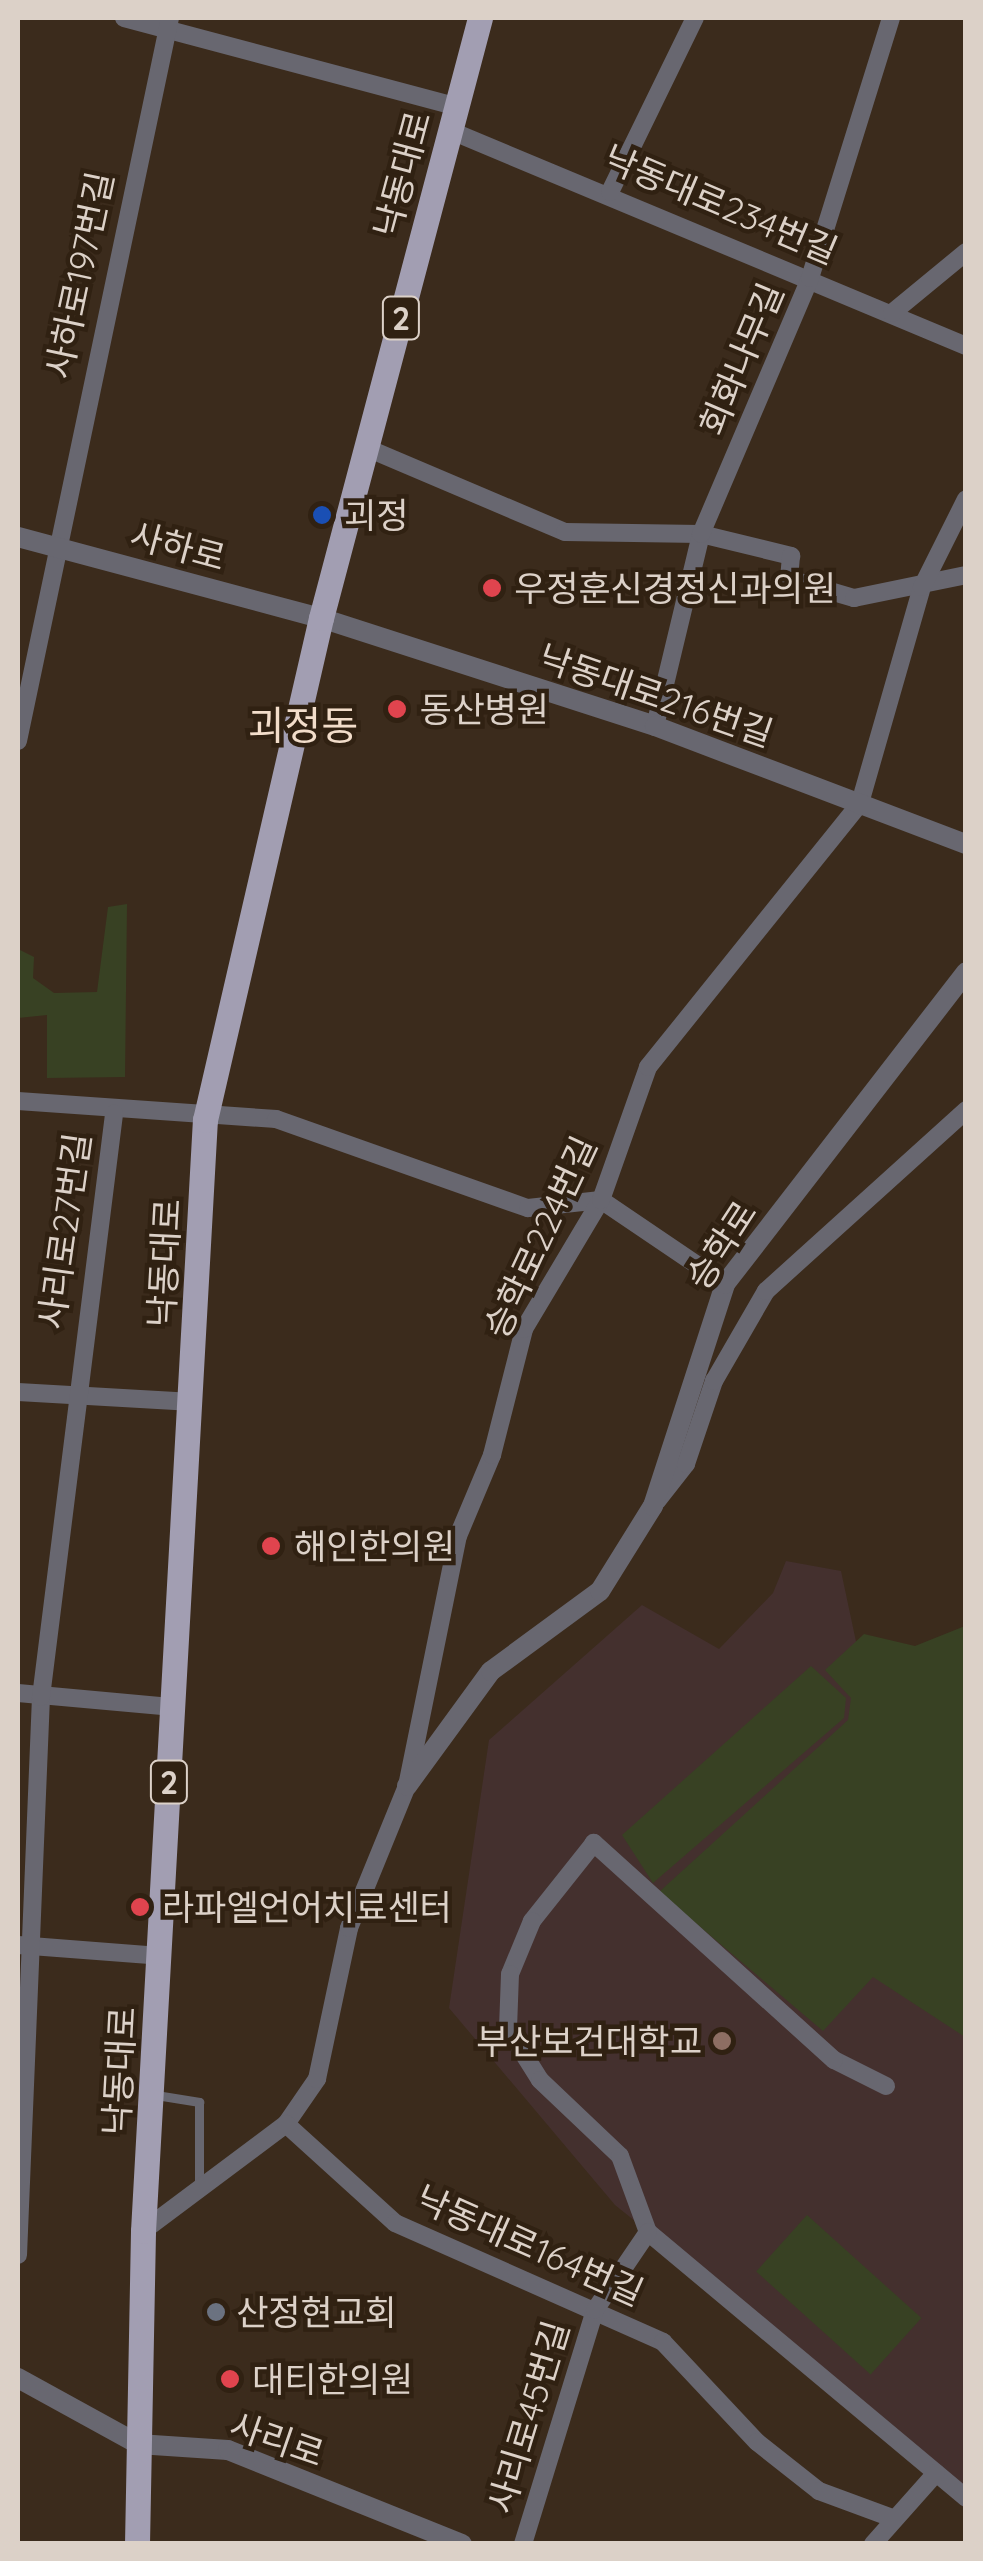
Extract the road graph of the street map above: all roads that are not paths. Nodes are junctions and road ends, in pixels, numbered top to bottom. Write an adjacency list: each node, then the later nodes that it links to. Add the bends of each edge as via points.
1 (124, 18): 5 (street, 낙동대로234번길)
2 (480, 18): 6 (main road, 낙동대로 / 2)
3 (695, 18): 7 (street)
4 (891, 19): 9 (street, 회화나무길)
5 (168, 23): 6 (street, 낙동대로234번길); 16 (street, 사하로197번길)
6 (452, 118): 7 (street, 낙동대로234번길); 12 (main road, 낙동대로 / 2)
7 (610, 192): 9 (street, 낙동대로234번길)
8 (966, 252): 10 (street)
9 (810, 278): 10 (street, 낙동대로234번길); 14 (street, 회화나무길)
10 (892, 313): 11 (street, 낙동대로234번길)
11 (966, 346)
12 (368, 448): 14 (street, via 565,532); 19 (main road, 낙동대로 / 2)
13 (966, 498): 18 (street, 승학로224번길)
14 (701, 534): 18 (street, via 790,556 789,580 854,598); 20 (street, 회화나무길)
15 (18, 537): 16 (street, 사하로)
16 (54, 547): 19 (street, 사하로); 21 (street, 사하로197번길)
17 (966, 574): 18 (street)
18 (922, 587): 22 (street, 승학로224번길)
19 (321, 618): 20 (street, 낙동대로216번길); 28 (main road, 낙동대로 / 2)
20 (655, 726): 22 (street, 낙동대로216번길)
21 (18, 740)
22 (860, 803): 23 (street, 낙동대로216번길); 29 (street, 승학로224번길, via 648,1067)
23 (966, 844)
24 (966, 972): 30 (street, 승학로)
25 (18, 1102): 27 (street)
26 (966, 1110): 34 (street, via 766,1290 714,1382 686,1464)
27 (114, 1114): 28 (street); 32 (street, 사리로27번길)
28 (205, 1120): 29 (street, via 312,1128 528,1208); 33 (main road, 낙동대로 / 2)
29 (601, 1200): 30 (street); 38 (street, 승학로224번길, via 524,1329 492,1454 458,1536)
30 (725, 1284): 34 (street, 승학로)
31 (18, 1392): 32 (street)
32 (73, 1397): 33 (street); 36 (street, 사리로27번길)
33 (193, 1402): 37 (main road, 낙동대로 / 2)
34 (653, 1506): 38 (street, 승학로, via 600,1590 491,1671)
35 (18, 1693): 36 (street)
36 (41, 1697): 37 (street); 39 (street, 사리로27번길)
37 (173, 1707): 40 (main road, 낙동대로 / 2)
38 (408, 1786): 43 (street, 승학로224번길, via 349,1928 316,2079)
39 (21, 1945): 40 (street); 47 (street, 사리로27번길)
40 (160, 1956): 42 (main road, 낙동대로 / 2)
41 (886, 2086): 46 (street, via 834,2060 594,1843 532,1921 510,1974 508,2029 540,2080 620,2156)
42 (153, 2095): 44 (lane, via 199,2102); 45 (main road, 낙동대로 / 2)
43 (286, 2124): 44 (street); 48 (street, 낙동대로164번길, via 395,2223)
44 (199, 2189): 45 (street)
45 (143, 2231): 50 (main road, 낙동대로 / 2)
46 (648, 2232): 48 (street, 사리로45번길); 51 (street)
47 (18, 2255)
48 (594, 2310): 53 (street, 낙동대로164번길, via 687,2360 757,2442 820,2490); 56 (street, 사리로45번길)
49 (18, 2378): 50 (street, 사리로)
50 (138, 2444): 54 (main road, 낙동대로 / 2); 55 (street, 사리로, via 228,2450)
51 (936, 2472): 52 (street); 53 (street)
52 (966, 2498)
53 (892, 2518): 57 (street)
54 (137, 2544)
55 (462, 2544)
56 (523, 2544)
57 (873, 2544)

